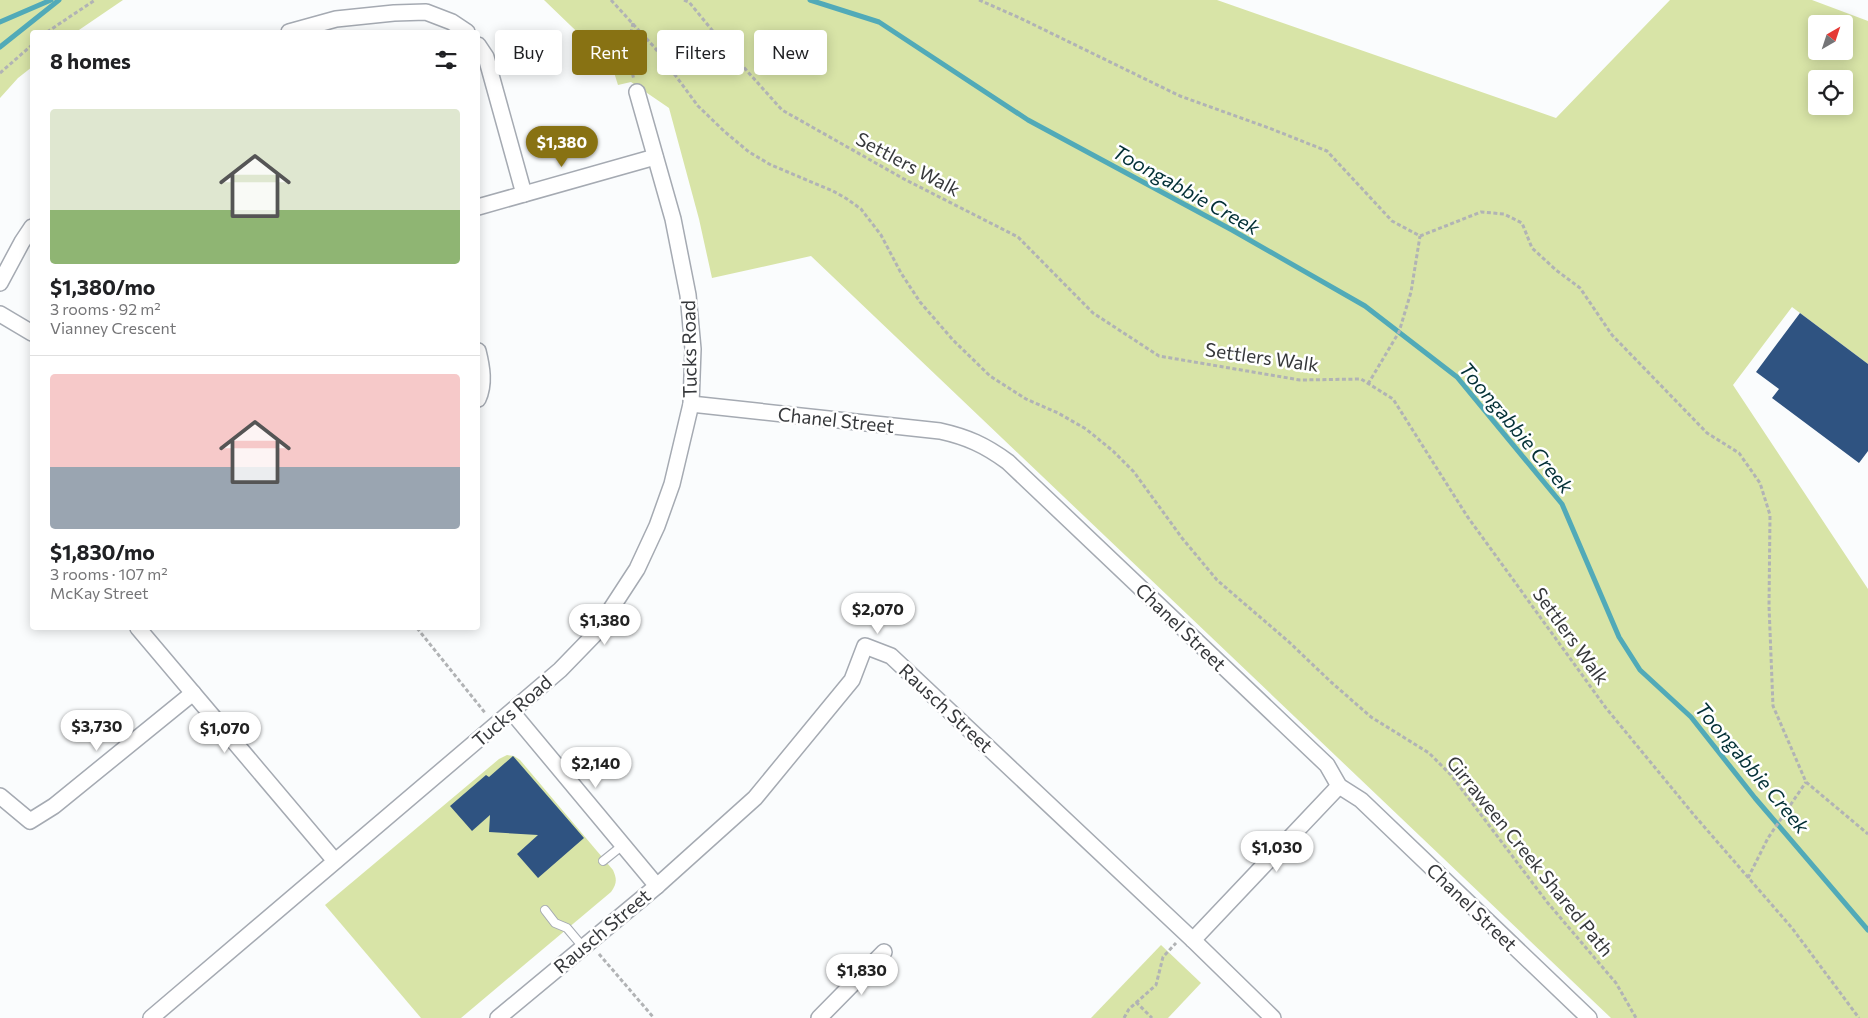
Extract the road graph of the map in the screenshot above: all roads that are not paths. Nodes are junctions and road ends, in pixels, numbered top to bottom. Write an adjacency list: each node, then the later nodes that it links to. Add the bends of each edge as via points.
1 (296, 30): 2 (street, via 336,19 394,12 426,12)
2 (464, 30)
3 (480, 48): 6 (street, via 486,57)
4 (637, 92): 5 (street, Tucks Road)
5 (655, 157): 6 (street); 14 (street, Tucks Road, via 673,219 688,295 693,349)
6 (524, 194): 7 (street)
7 (480, 206)
8 (30, 230): 9 (street)
9 (0, 283)
10 (0, 314): 11 (street)
11 (30, 331)
12 (480, 358): 13 (street)
13 (480, 394)
14 (690, 404): 17 (street, Tucks Road, via 672,484 638,569 594,635); 18 (street, Chanel Street, via 940,431 964,436 990,448 1327,765)
15 (140, 630): 16 (street)
16 (193, 693): 19 (street, via 54,806 30,821); 21 (street)
17 (512, 712): 20 (street); 21 (street, Tucks Road)
18 (1339, 786): 25 (street); 32 (street, Chanel Street, via 1361,800)
19 (0, 796)
20 (623, 845): 22 (lane); 23 (street)
21 (335, 861): 28 (street, Tucks Road)
22 (603, 861)
23 (657, 886): 25 (street, Rausch Street, via 755,798 852,680 865,646 891,656); 26 (street, Rausch Street)
24 (545, 910): 26 (lane, via 555,923 567,928)
25 (1189, 937): 31 (street, Rausch Street)
26 (586, 944): 29 (street, Rausch Street)
27 (884, 952): 30 (street)
28 (151, 1018)
29 (498, 1018)
30 (820, 1018)
31 (1273, 1018)
32 (1589, 1018)

